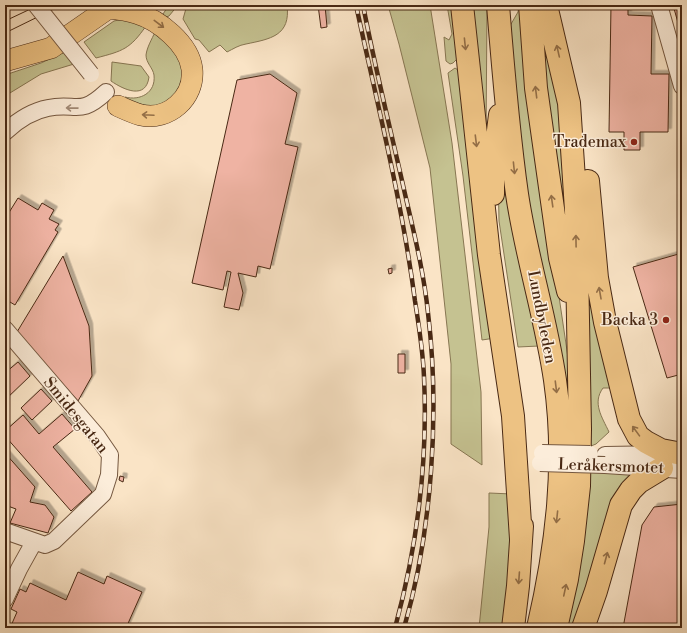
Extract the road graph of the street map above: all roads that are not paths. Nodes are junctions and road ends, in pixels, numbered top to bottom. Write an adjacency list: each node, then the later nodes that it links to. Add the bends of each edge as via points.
1 (36, 5): 11 (street, bridge)
2 (462, 5): 21 (highway, one-way to 21, via 489,255 513,416)
3 (498, 5): 9 (highway, Lundbyleden)
4 (530, 5): 15 (highway, one-way to 4, via 560,258 536,88)
5 (546, 5): 12 (highway, Lundbyleden, one-way to 5)
6 (659, 5): 10 (street)
7 (111, 6): 8 (main road, via 51,48); 11 (main road, one-way to 11, via 137,13 158,24 183,48 192,69 187,93 172,110 163,114 141,115)
8 (10, 61)
9 (504, 74): 17 (highway, via 493,170 495,229 526,441); 25 (highway, Lundbyleden, one-way to 25, via 517,194 555,379 559,415 561,455 557,518 547,590)
10 (682, 86)
11 (112, 99): 13 (street, one-way to 13, via 89,106 49,108 36,112)
12 (569, 103): 15 (highway, Lundbyleden, one-way to 12, via 576,210); 16 (highway, one-way to 12, via 661,450 646,442 638,436 629,419 605,322 597,278 584,157 580,135)
13 (5, 132)
14 (5, 329): 22 (street, Smidesgatan, via 97,436 110,455 109,475 103,494 54,541 45,545)
15 (578, 335): 26 (highway, Lundbyleden, one-way to 15, via 567,579 579,486)
16 (682, 454): 18 (street, Leråkersmotet)
17 (539, 458): 18 (street, Leråkersmotet, bridge); 21 (highway, via 526,474)
18 (605, 460): 19 (street, Leråkersmotet)
19 (672, 469): 27 (highway, one-way to 19, via 621,505 639,482)
20 (5, 531): 22 (street)
21 (521, 540): 24 (highway, one-way to 24)
22 (34, 542): 23 (street)
23 (5, 599)
24 (513, 628)
25 (538, 628)
26 (556, 628)
27 (583, 628)

